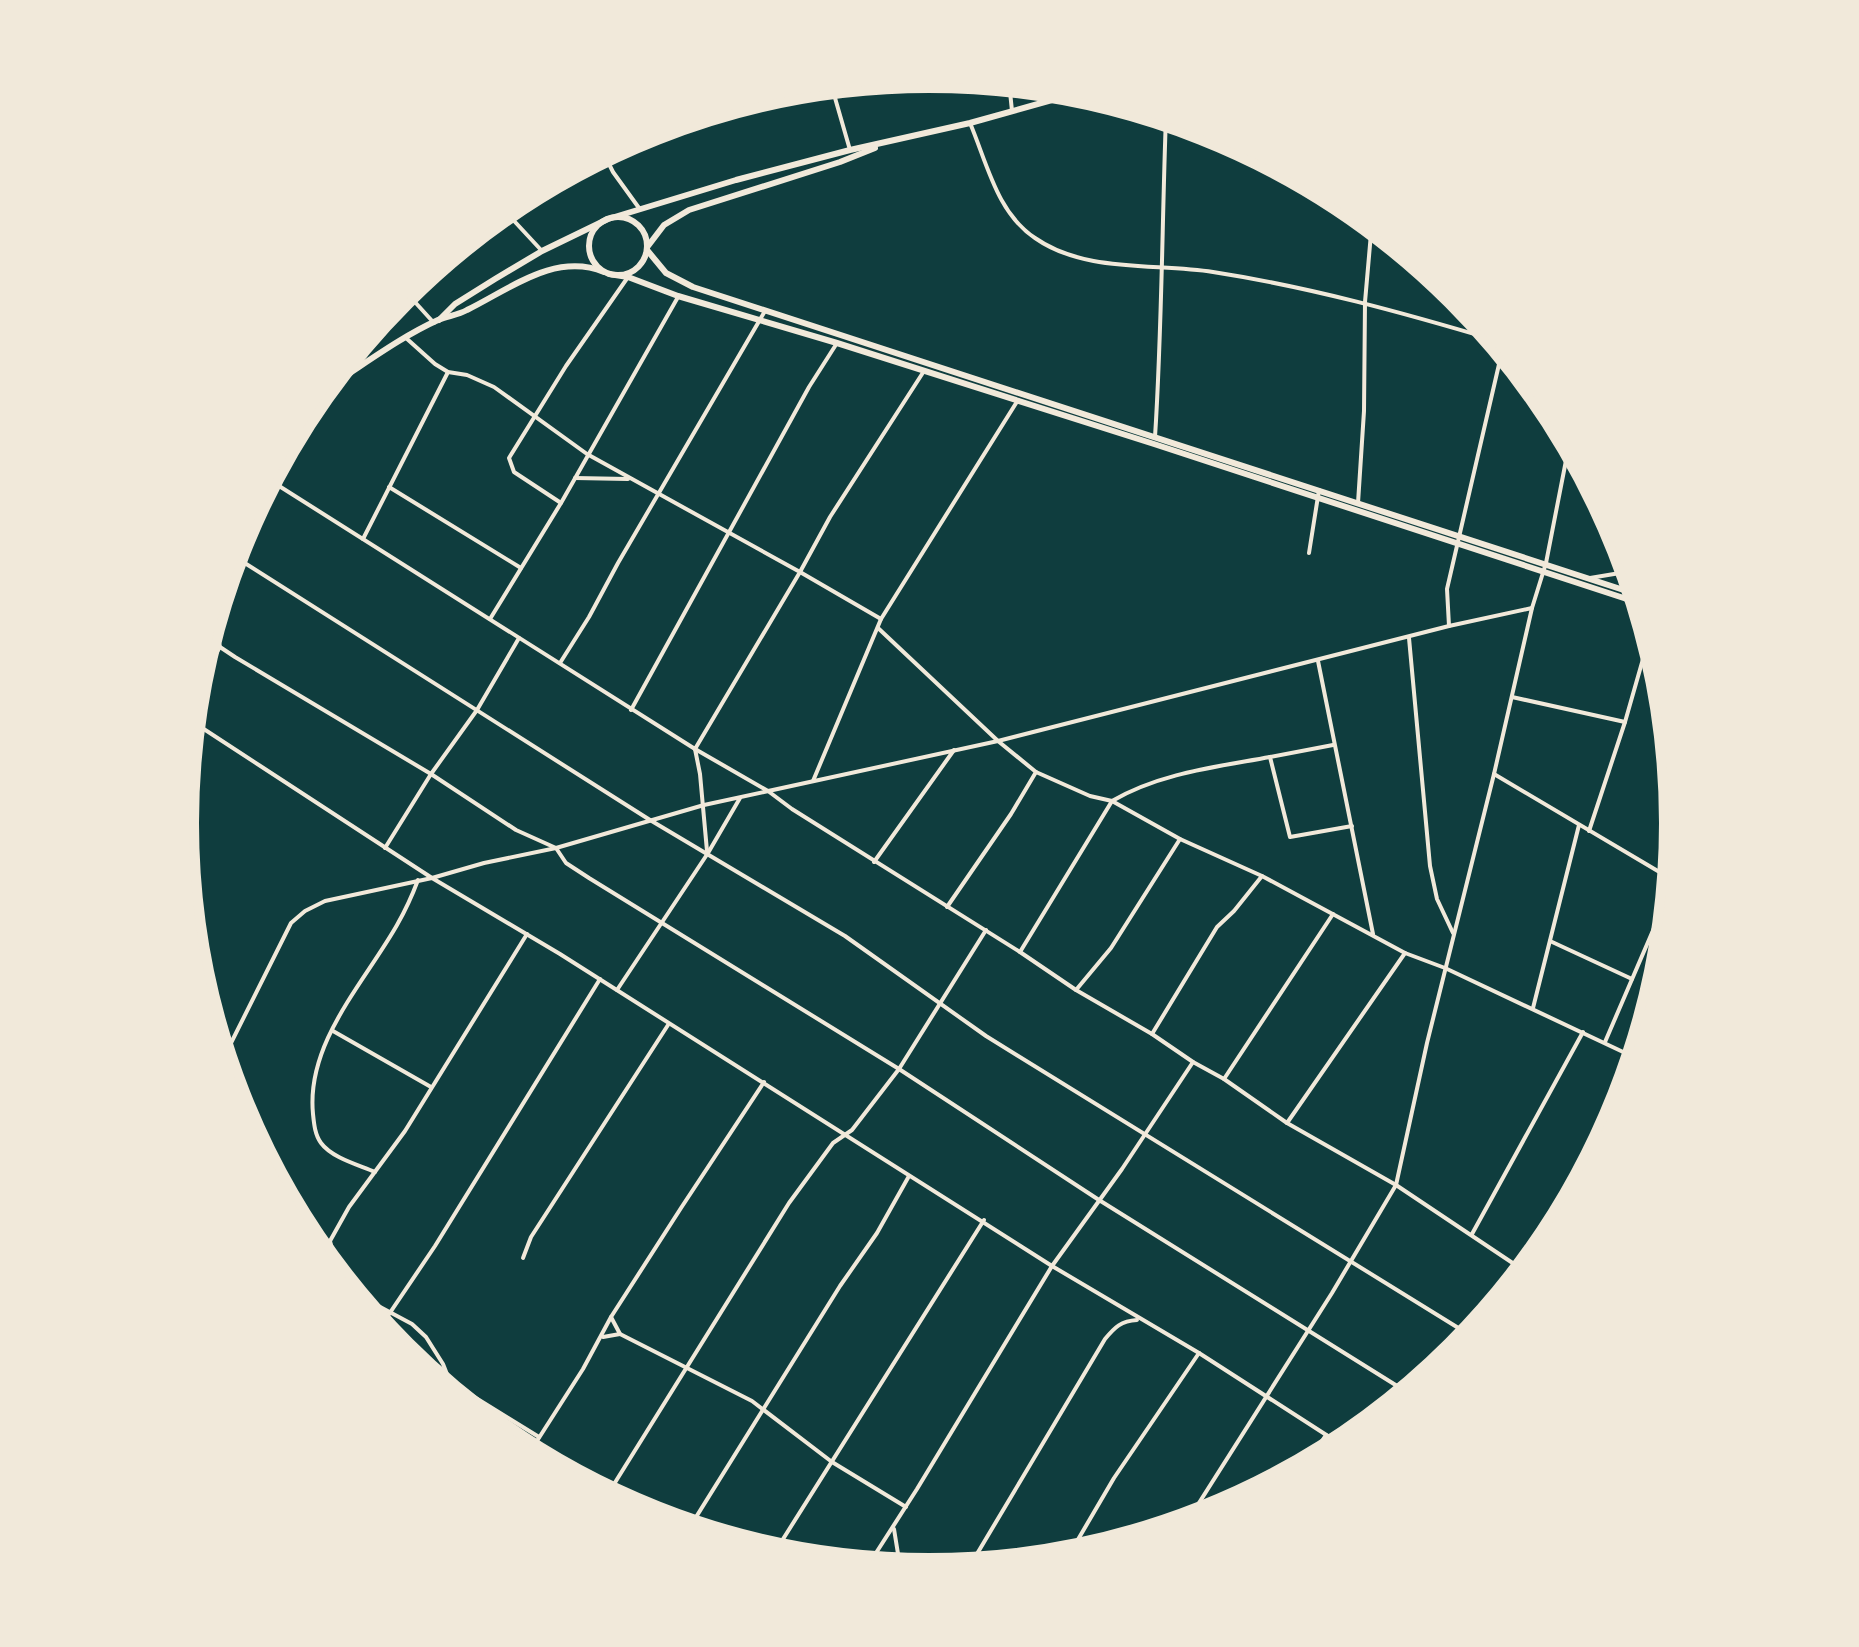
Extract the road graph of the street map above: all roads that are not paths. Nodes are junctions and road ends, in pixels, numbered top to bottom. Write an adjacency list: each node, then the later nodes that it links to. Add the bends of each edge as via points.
1 (1010, 93): 4 (street)
2 (834, 94): 8 (street)
3 (1055, 99): 4 (main road)
4 (1012, 111): 5 (main road)
5 (970, 123): 7 (main road); 16 (street, via 1005,208 1034,238 1077,257)
6 (1166, 127): 16 (street)
7 (885, 144): 8 (main road); 14 (main road, via 689,210 664,225)
8 (850, 150): 10 (main road)
9 (608, 162): 10 (street)
10 (641, 210): 12 (main road)
11 (512, 219): 15 (street)
12 (608, 219): 14 (main road, via 633,221 644,232); 15 (main road); 17 (main road, via 595,230 589,245 593,260)
13 (1371, 236): 21 (street)
14 (648, 248): 17 (main road, via 634,271); 22 (main road, via 672,278)
15 (542, 251): 24 (main road, via 455,304)
16 (1161, 266): 21 (street); 38 (street)
17 (607, 273): 18 (main road); 24 (main road, via 589,266 541,272)
18 (628, 277): 19 (main road); 37 (street)
19 (678, 296): 23 (main road); 39 (street)
20 (414, 299): 24 (street)
21 (1365, 302): 26 (street); 49 (street)
22 (765, 311): 23 (street); 25 (main road)
23 (759, 319): 28 (main road); 46 (street)
24 (437, 321): 27 (main road)
25 (843, 334): 28 (street); 30 (main road)
26 (1479, 335)
27 (406, 338): 31 (street); 33 (main road)
28 (837, 343): 32 (main road); 50 (street)
29 (1500, 360): 52 (street)
30 (930, 363): 32 (street); 35 (main road)
31 (448, 372): 37 (street, via 494,387); 44 (street)
32 (924, 372): 36 (main road); 57 (street)
33 (351, 373): 34 (main road)
34 (346, 376)
35 (1023, 393): 36 (street); 38 (main road)
36 (1018, 401): 47 (main road); 64 (street)
37 (534, 416): 39 (street); 48 (street, via 509,465)
38 (1155, 437): 45 (main road)
39 (587, 454): 41 (street); 42 (street)
40 (1567, 457): 55 (street)
41 (575, 478): 42 (street); 48 (street)
42 (630, 479): 46 (street)
43 (277, 485): 51 (street)
44 (389, 487): 51 (street); 56 (street)
45 (1319, 490): 47 (street); 49 (main road)
46 (659, 494): 50 (street); 74 (street)
47 (1317, 498): 52 (main road); 53 (street)
48 (561, 503): 56 (street)
49 (1358, 503): 52 (main road)
50 (730, 532): 57 (street); 77 (street)
51 (363, 539): 63 (street)
52 (1460, 540): 55 (main road); 65 (street, via 1447,589)
53 (1309, 553)
54 (243, 562): 76 (street)
55 (1545, 567): 59 (main road); 61 (main road); 62 (street)
56 (521, 568): 63 (street)
57 (800, 572): 64 (street); 82 (street)
58 (1621, 573): 59 (street)
59 (1588, 579): 60 (main road)
60 (1627, 591)
61 (1630, 599)
62 (1532, 608): 65 (street); 75 (street)
63 (490, 619): 67 (street)
64 (881, 619): 66 (street)
65 (1449, 626): 69 (street)
66 (878, 628): 80 (street); 88 (street)
67 (519, 637): 74 (street); 76 (street)
68 (218, 638): 70 (street)
69 (1409, 638): 73 (street); 113 (street, via 1430,866 1437,899)
70 (220, 647): 72 (street); 86 (street)
71 (1645, 653): 78 (street)
72 (213, 658)
73 (1318, 661): 80 (street); 81 (street)
74 (560, 663): 77 (street)
75 (1512, 697): 78 (street); 87 (street)
76 (477, 710): 86 (street); 93 (street)
77 (631, 710): 82 (street)
78 (1625, 722): 96 (street)
79 (200, 727): 98 (street)
80 (998, 741): 83 (street); 85 (street)
81 (1333, 745): 84 (street); 95 (street)
82 (695, 749): 89 (street); 92 (street)
83 (954, 750): 88 (street); 101 (street)
84 (1270, 757): 91 (street, via 1166,777); 95 (street, via 1290,837)
85 (1036, 772): 91 (street); 106 (street)
86 (431, 774): 98 (street); 99 (street, via 516,830)
87 (1494, 774): 94 (street); 113 (street)
88 (813, 781): 89 (street)
89 (768, 791): 90 (street); 101 (street)
90 (740, 798): 92 (street); 100 (street)
91 (1112, 801): 97 (street); 115 (street)
92 (704, 805): 93 (street); 100 (street)
93 (650, 820): 99 (street); 100 (street)
94 (1579, 825): 96 (street); 114 (street)
95 (1352, 826): 112 (street)
96 (1589, 831): 103 (street)
97 (1180, 839): 102 (street); 121 (street, via 1111,948)
98 (385, 848): 104 (street)
99 (556, 848): 104 (street); 109 (street, via 566,863)
100 (708, 853): 109 (street); 122 (street, via 845,936)
101 (874, 862): 106 (street)
102 (1262, 876): 107 (street); 127 (street, via 1217,927)
103 (1663, 876)
104 (432, 878): 105 (street); 111 (street)
105 (418, 880): 125 (street, via 396,928); 129 (street, via 325,901 291,923)
106 (947, 907): 110 (street)
107 (1334, 913): 112 (street); 133 (street)
108 (1660, 914): 119 (street)
109 (662, 921): 120 (street); 132 (street)
110 (986, 930): 115 (street); 122 (street)
111 (527, 934): 118 (street); 135 (street)
112 (1373, 934): 116 (street)
113 (1454, 935): 117 (street)
114 (1550, 941): 119 (street); 123 (street)
115 (1020, 952): 121 (street)
116 (1405, 953): 117 (street); 136 (street)
117 (1445, 968): 123 (street); 141 (street)
118 (600, 979): 120 (street); 151 (street)
119 (1632, 979): 128 (street)
120 (617, 990): 124 (street)
121 (1076, 990): 127 (street)
122 (942, 1003): 132 (street); 137 (street)
123 (1533, 1008): 126 (street)
124 (668, 1025): 134 (street); 146 (street, via 531,1237)
125 (333, 1031): 135 (street); 139 (street, via 314,1078 315,1129 327,1150)
126 (1583, 1032): 128 (street); 144 (street)
127 (1152, 1034): 131 (street)
128 (1605, 1042): 130 (street)
129 (229, 1047)
130 (1628, 1054)
131 (1193, 1062): 133 (street); 137 (street)
132 (899, 1069): 138 (street); 142 (street)
133 (1224, 1079): 136 (street)
134 (764, 1082): 138 (street); 152 (street)
135 (432, 1088): 139 (street)
136 (1287, 1123): 141 (street)
137 (1144, 1133): 142 (street); 147 (street)
138 (846, 1136): 140 (street); 160 (street, via 833,1143 789,1203)
139 (375, 1172): 145 (street, via 335,1230)
140 (909, 1176): 143 (street); 165 (street)
141 (1396, 1185): 144 (street); 147 (street)
142 (1099, 1200): 148 (street); 155 (street)
143 (984, 1220): 148 (street); 171 (street)
144 (1472, 1234): 149 (street)
145 (330, 1249)
146 (523, 1258)
147 (1351, 1259): 155 (street); 156 (street)
148 (1052, 1266): 154 (street); 173 (street)
149 (1517, 1266)
150 (374, 1304): 151 (street)
151 (391, 1314): 153 (street); 161 (street, via 426,1337)
152 (611, 1317): 157 (street); 158 (street)
153 (387, 1319)
154 (1139, 1319): 159 (street); 180 (street, via 1125,1321 1105,1339)
155 (1309, 1330): 163 (street); 164 (street)
156 (1462, 1330)
157 (620, 1334): 158 (street); 160 (street)
158 (603, 1337): 167 (street)
159 (1199, 1353): 164 (street); 178 (street)
160 (688, 1368): 165 (street); 172 (street)
161 (449, 1379)
162 (458, 1387): 167 (street)
163 (1400, 1388)
164 (1266, 1397): 166 (street); 174 (street)
165 (763, 1408): 171 (street); 175 (street)
166 (1326, 1435): 168 (street); 170 (street)
167 (539, 1437): 169 (street)
168 (1332, 1439)
169 (535, 1444)
170 (1318, 1447)
171 (832, 1462): 173 (street); 177 (street)
172 (612, 1487)
173 (906, 1507): 176 (street)
174 (1195, 1509)
175 (694, 1520)
176 (894, 1527): 179 (street); 181 (street)
177 (780, 1544)
178 (1075, 1545)
179 (874, 1556)
180 (975, 1557)
181 (899, 1558)

